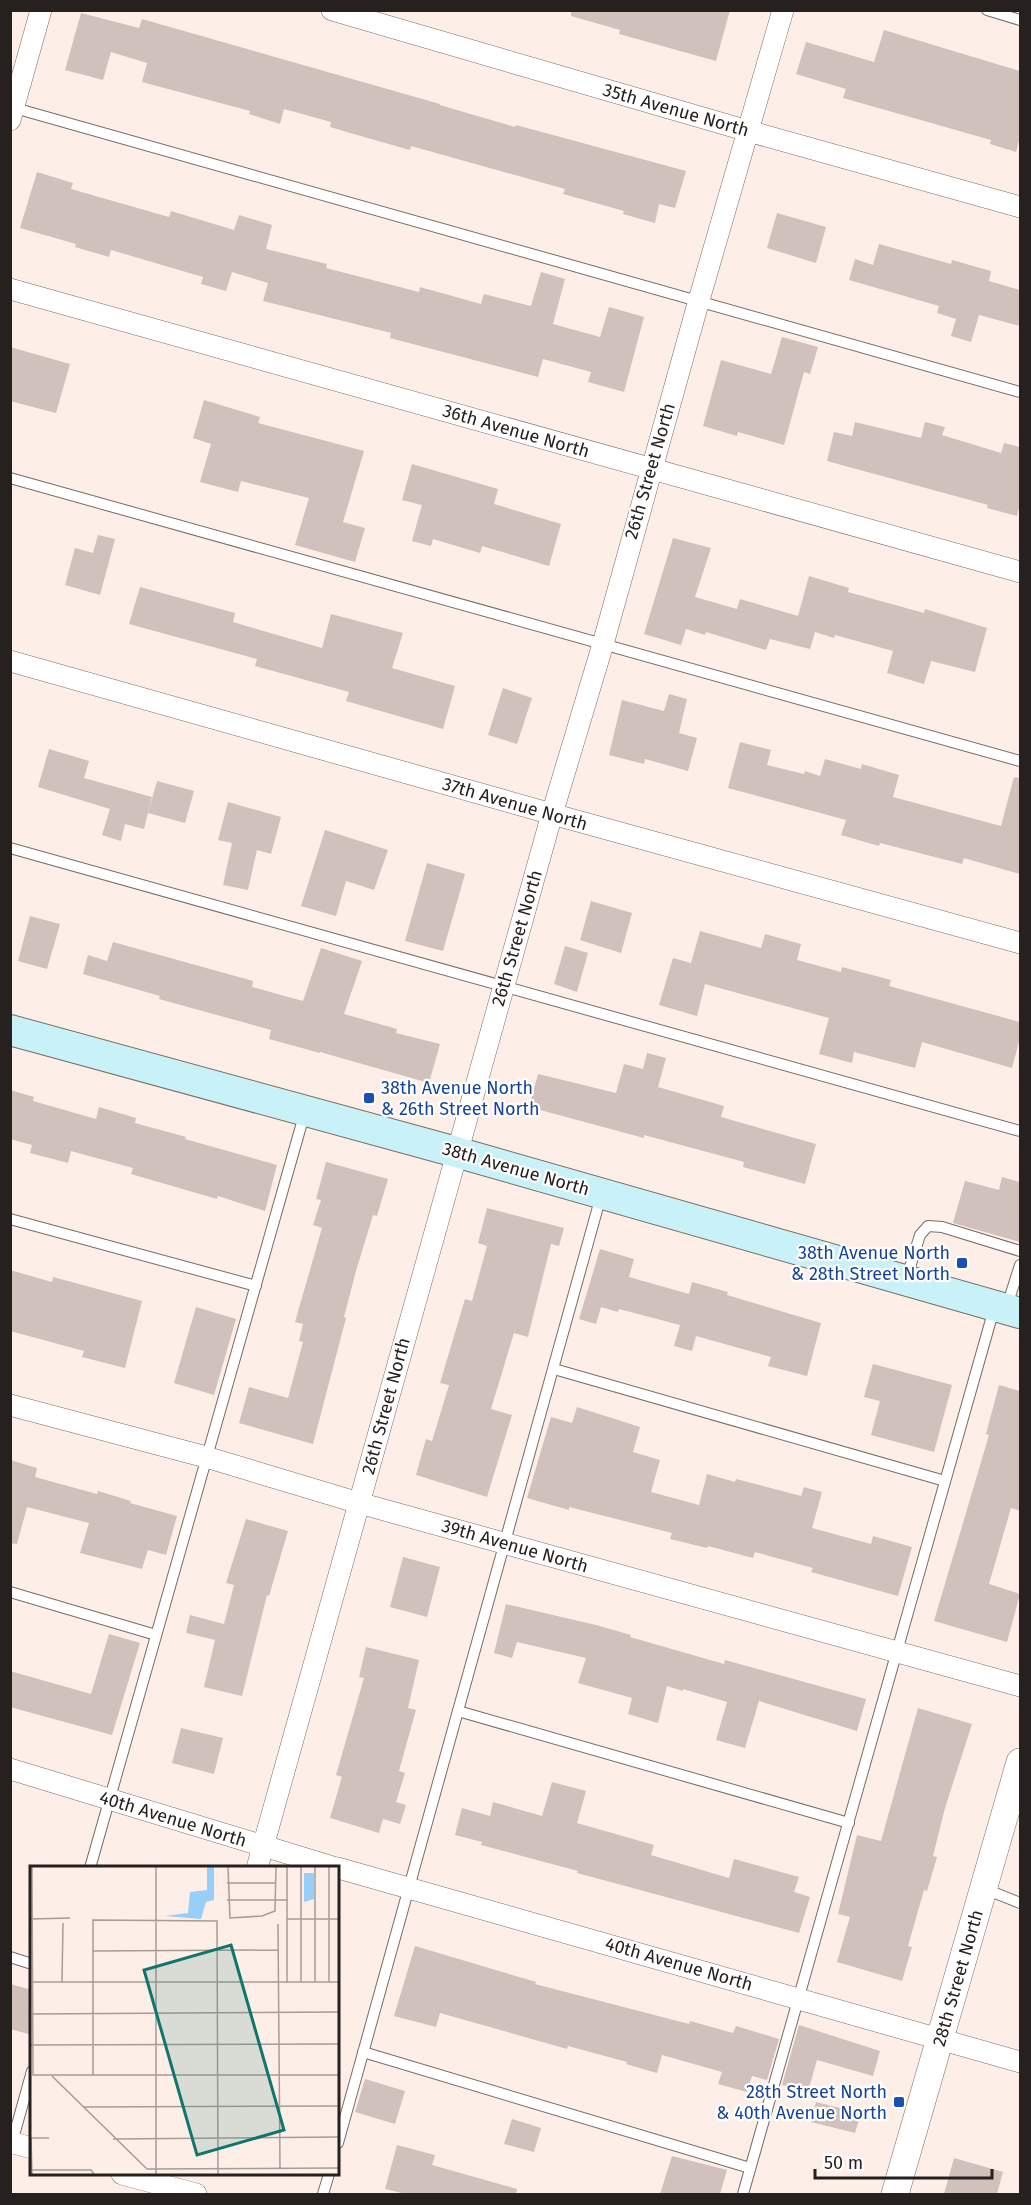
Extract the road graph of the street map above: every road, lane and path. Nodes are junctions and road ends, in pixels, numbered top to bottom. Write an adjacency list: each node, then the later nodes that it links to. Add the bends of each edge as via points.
1 (41, 10): 6 (street)
2 (332, 10): 7 (street, 35th Avenue North)
3 (783, 10): 7 (street, 26th Street North)
4 (987, 10): 5 (lane)
5 (1020, 20)
6 (12, 111): 10 (lane)
7 (748, 131): 8 (street, 35th Avenue North); 10 (street, 26th Street North)
8 (1020, 207)
9 (10, 289): 12 (street, 36th Avenue North)
10 (699, 300): 11 (lane); 12 (street, 26th Street North)
11 (1020, 392)
12 (651, 468): 14 (street, 36th Avenue North); 15 (street, 26th Street North)
13 (10, 477): 15 (lane)
14 (1020, 572)
15 (603, 644): 17 (lane); 18 (street, 26th Street North)
16 (10, 661): 18 (street, 37th Avenue North)
17 (1020, 761)
18 (552, 814): 20 (street, 37th Avenue North); 21 (street, 26th Street North)
19 (10, 848): 21 (lane)
20 (1020, 944)
21 (503, 985): 24 (lane); 25 (street, 26th Street North)
22 (10, 1030): 23 (main road, 38th Avenue North)
23 (306, 1111): 25 (main road, 38th Avenue North); 31 (lane)
24 (1020, 1131)
25 (456, 1152): 26 (main road, 38th Avenue North); 37 (street, 26th Street North)
26 (602, 1193): 30 (main road, 38th Avenue North); 33 (lane)
27 (10, 1219): 31 (lane)
28 (1020, 1251): 30 (lane, via 928,1226 920,1235)
29 (1020, 1265): 32 (lane)
30 (906, 1280): 32 (main road, 38th Avenue North)
31 (255, 1286): 35 (lane)
32 (1007, 1309): 36 (lane)
33 (554, 1369): 36 (lane); 38 (lane)
34 (10, 1404): 35 (street, 39th Avenue North)
35 (206, 1457): 37 (street, 39th Avenue North); 40 (lane)
36 (945, 1481): 41 (lane)
37 (360, 1503): 38 (street, 39th Avenue North); 48 (street, 26th Street North)
38 (506, 1544): 41 (street, 39th Avenue North); 43 (lane)
39 (10, 1592): 40 (lane)
40 (156, 1635): 46 (lane)
41 (897, 1652): 42 (street, 39th Avenue North); 47 (lane)
42 (1020, 1686)
43 (458, 1711): 47 (lane); 53 (lane)
44 (1020, 1762): 54 (street, 28th Street North)
45 (10, 1770): 46 (street, 40th Avenue North)
46 (109, 1800): 48 (street, 40th Avenue North); 49 (lane)
47 (849, 1823): 58 (lane)
48 (263, 1847): 50 (street, 26th Street North); 51 (street, 40th Avenue North)
49 (91, 1866)
50 (258, 1866)
51 (330, 1866)
52 (339, 1869): 53 (street, 40th Avenue North)
53 (408, 1888): 58 (street, 40th Avenue North); 60 (lane)
54 (984, 1888): 55 (lane); 59 (street, 28th Street North)
55 (1020, 1903)
56 (10, 1958): 57 (lane)
57 (30, 1963)
58 (799, 1998): 59 (street, 40th Avenue North); 67 (lane)
59 (940, 2038): 61 (street, 40th Avenue North); 74 (street, 28th Street North)
60 (363, 2052): 63 (lane); 67 (lane)
61 (1020, 2061)
62 (30, 2079): 64 (lane)
63 (339, 2139)
64 (11, 2142): 65 (street); 66 (lane)
65 (30, 2147)
66 (10, 2149)
67 (750, 2168): 73 (lane)
68 (126, 2175): 70 (street)
69 (329, 2175): 72 (lane)
70 (163, 2184): 71 (street)
71 (196, 2194)
72 (323, 2194)
73 (743, 2194)
74 (895, 2194)

